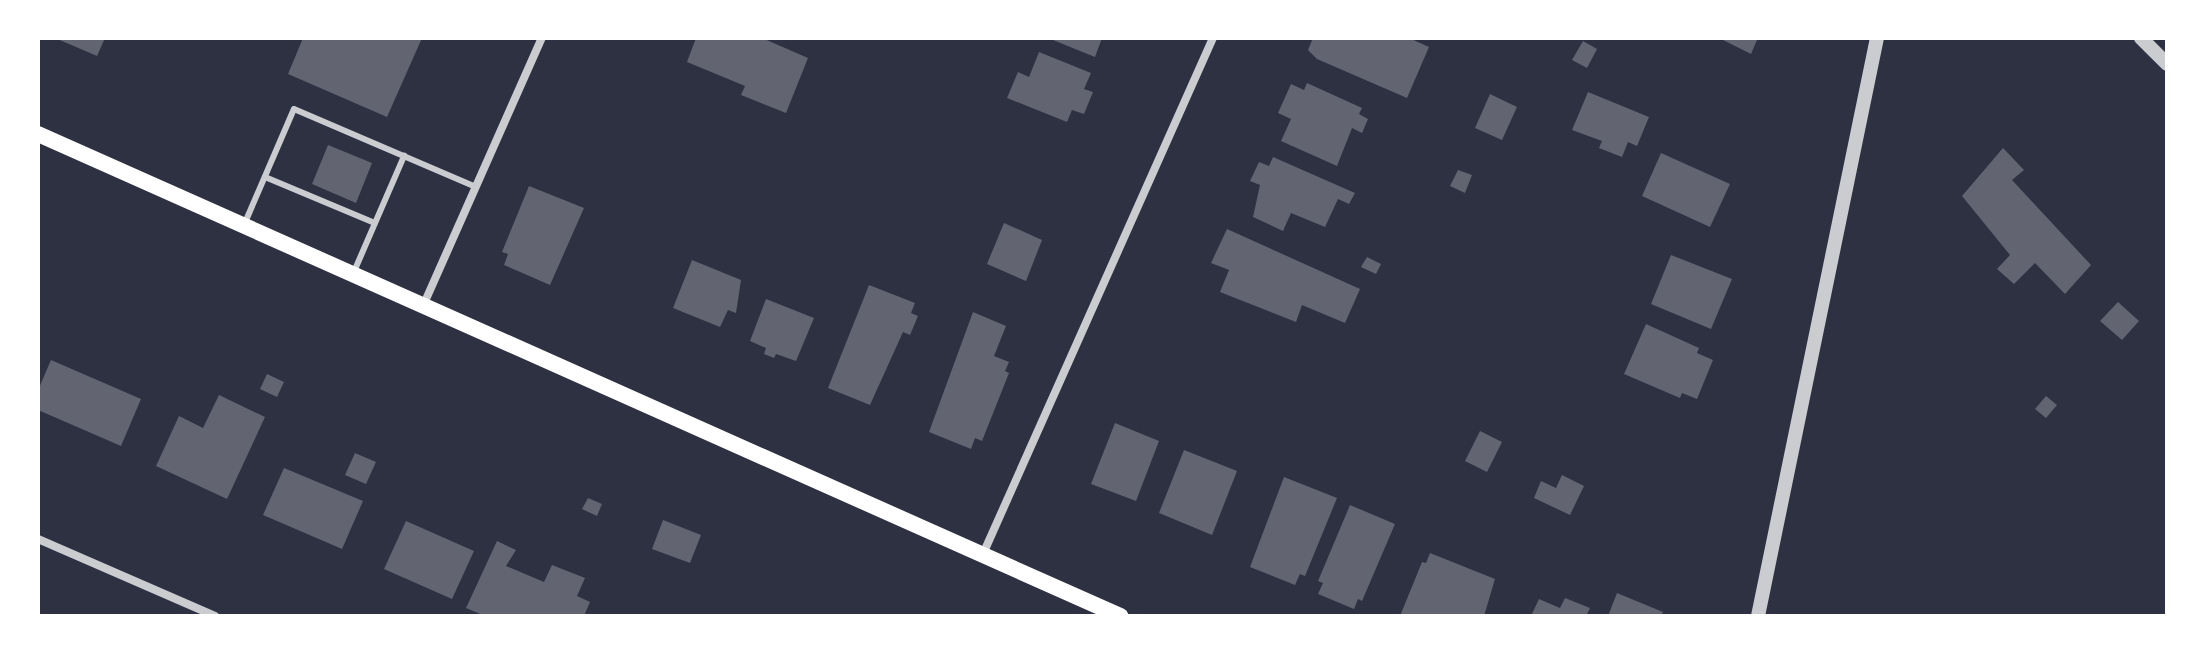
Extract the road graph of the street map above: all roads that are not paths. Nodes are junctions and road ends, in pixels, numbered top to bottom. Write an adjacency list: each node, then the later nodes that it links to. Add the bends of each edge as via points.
1 (542, 38): 9 (street)
2 (1213, 38): 15 (street)
3 (1877, 38): 18 (street)
4 (2141, 38): 5 (street)
5 (2167, 64)
6 (39, 138): 11 (main road)
7 (404, 156): 8 (lane, via 294,109); 9 (lane); 10 (lane)
8 (265, 177): 10 (lane); 11 (lane)
9 (476, 187): 13 (street)
10 (375, 223): 12 (lane)
11 (244, 225): 12 (main road)
12 (353, 274): 13 (main road)
13 (423, 306): 15 (main road)
14 (38, 539): 16 (street)
15 (983, 554): 17 (main road)
16 (215, 616)
17 (1120, 616)
18 (1758, 616)

